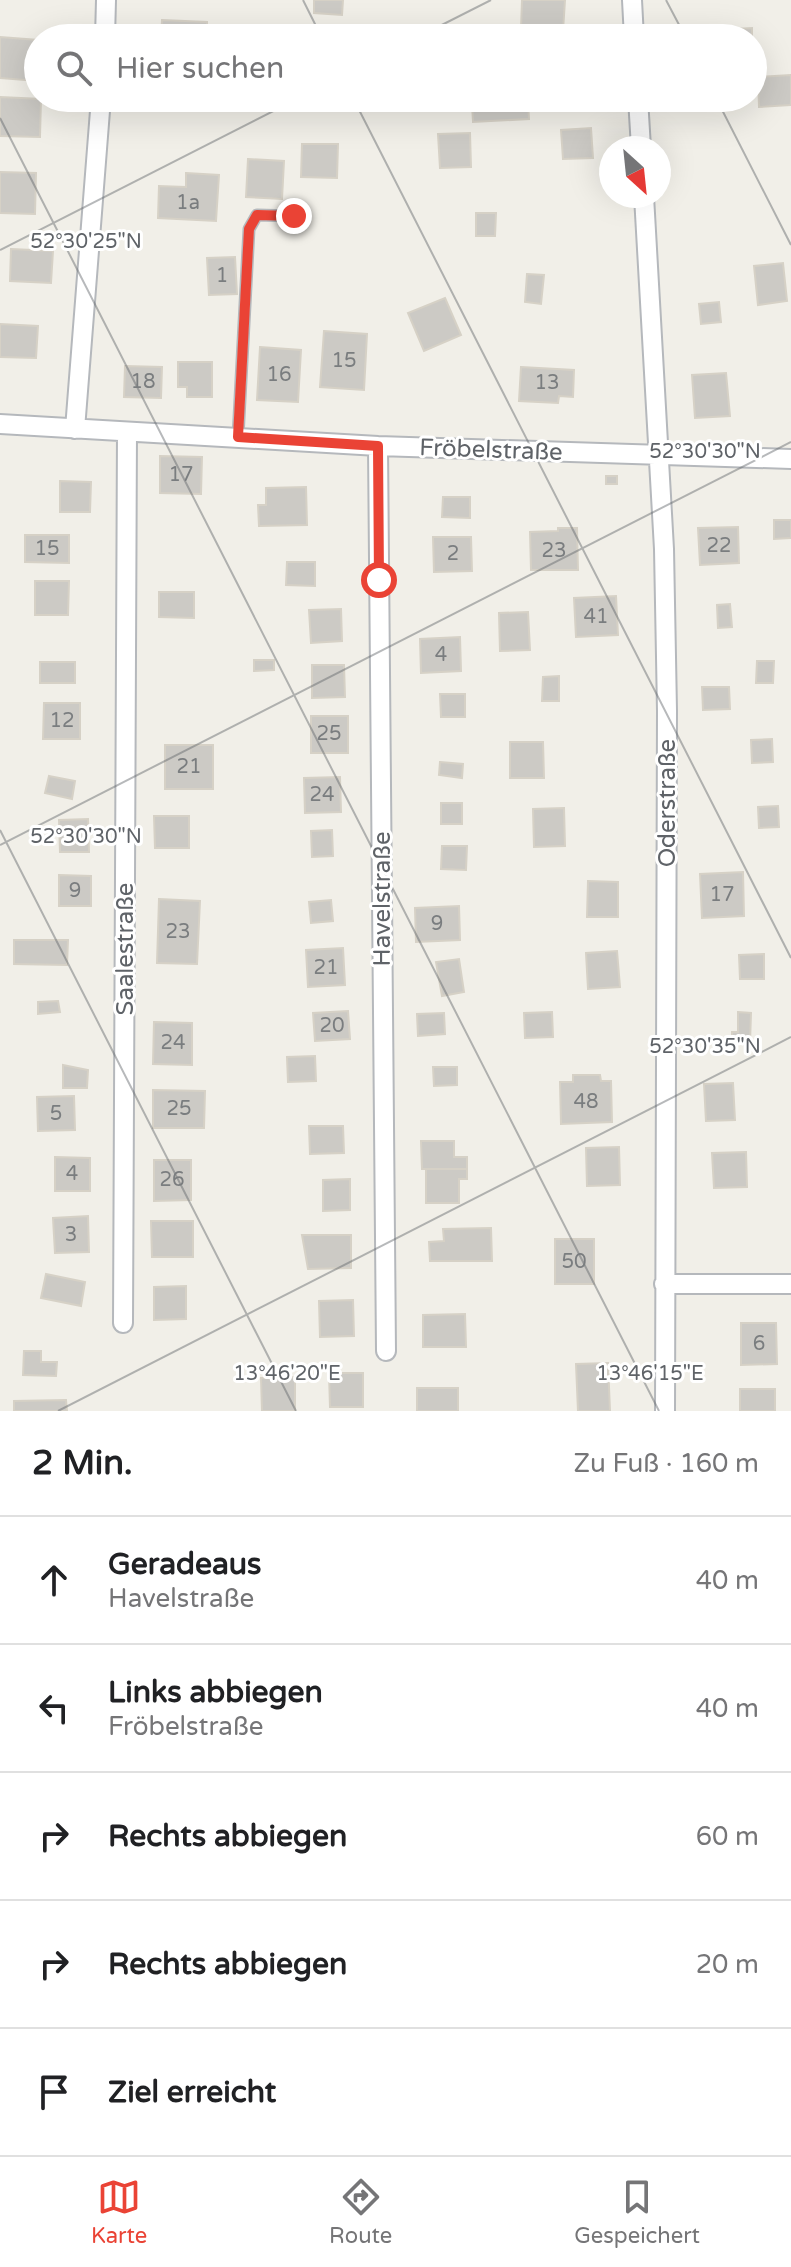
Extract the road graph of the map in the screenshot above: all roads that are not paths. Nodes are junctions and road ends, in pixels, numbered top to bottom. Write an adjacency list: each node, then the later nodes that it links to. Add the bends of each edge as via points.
1 (106, 0): 3 (street)
2 (632, 0): 4 (street)
3 (105, 24)
4 (633, 24)
5 (100, 112): 11 (street)
6 (639, 112): 7 (street)
7 (640, 136)
8 (645, 208): 15 (street, Oderstraße)
9 (294, 216): 13 (lane, via 257,215 249,229)
10 (0, 424): 11 (street, Fröbelstraße)
11 (75, 429): 12 (street, Fröbelstraße)
12 (127, 432): 13 (street, Fröbelstraße); 19 (street, Saalestraße)
13 (238, 437): 14 (street, Fröbelstraße)
14 (378, 446): 15 (street, Fröbelstraße); 20 (street, Havelstraße)
15 (657, 457): 16 (street, Fröbelstraße); 17 (street, Oderstraße, via 667,711)
16 (791, 459)
17 (664, 1284): 18 (street); 21 (street, Oderstraße)
18 (791, 1284)
19 (123, 1323)
20 (386, 1351)
21 (665, 1411)

